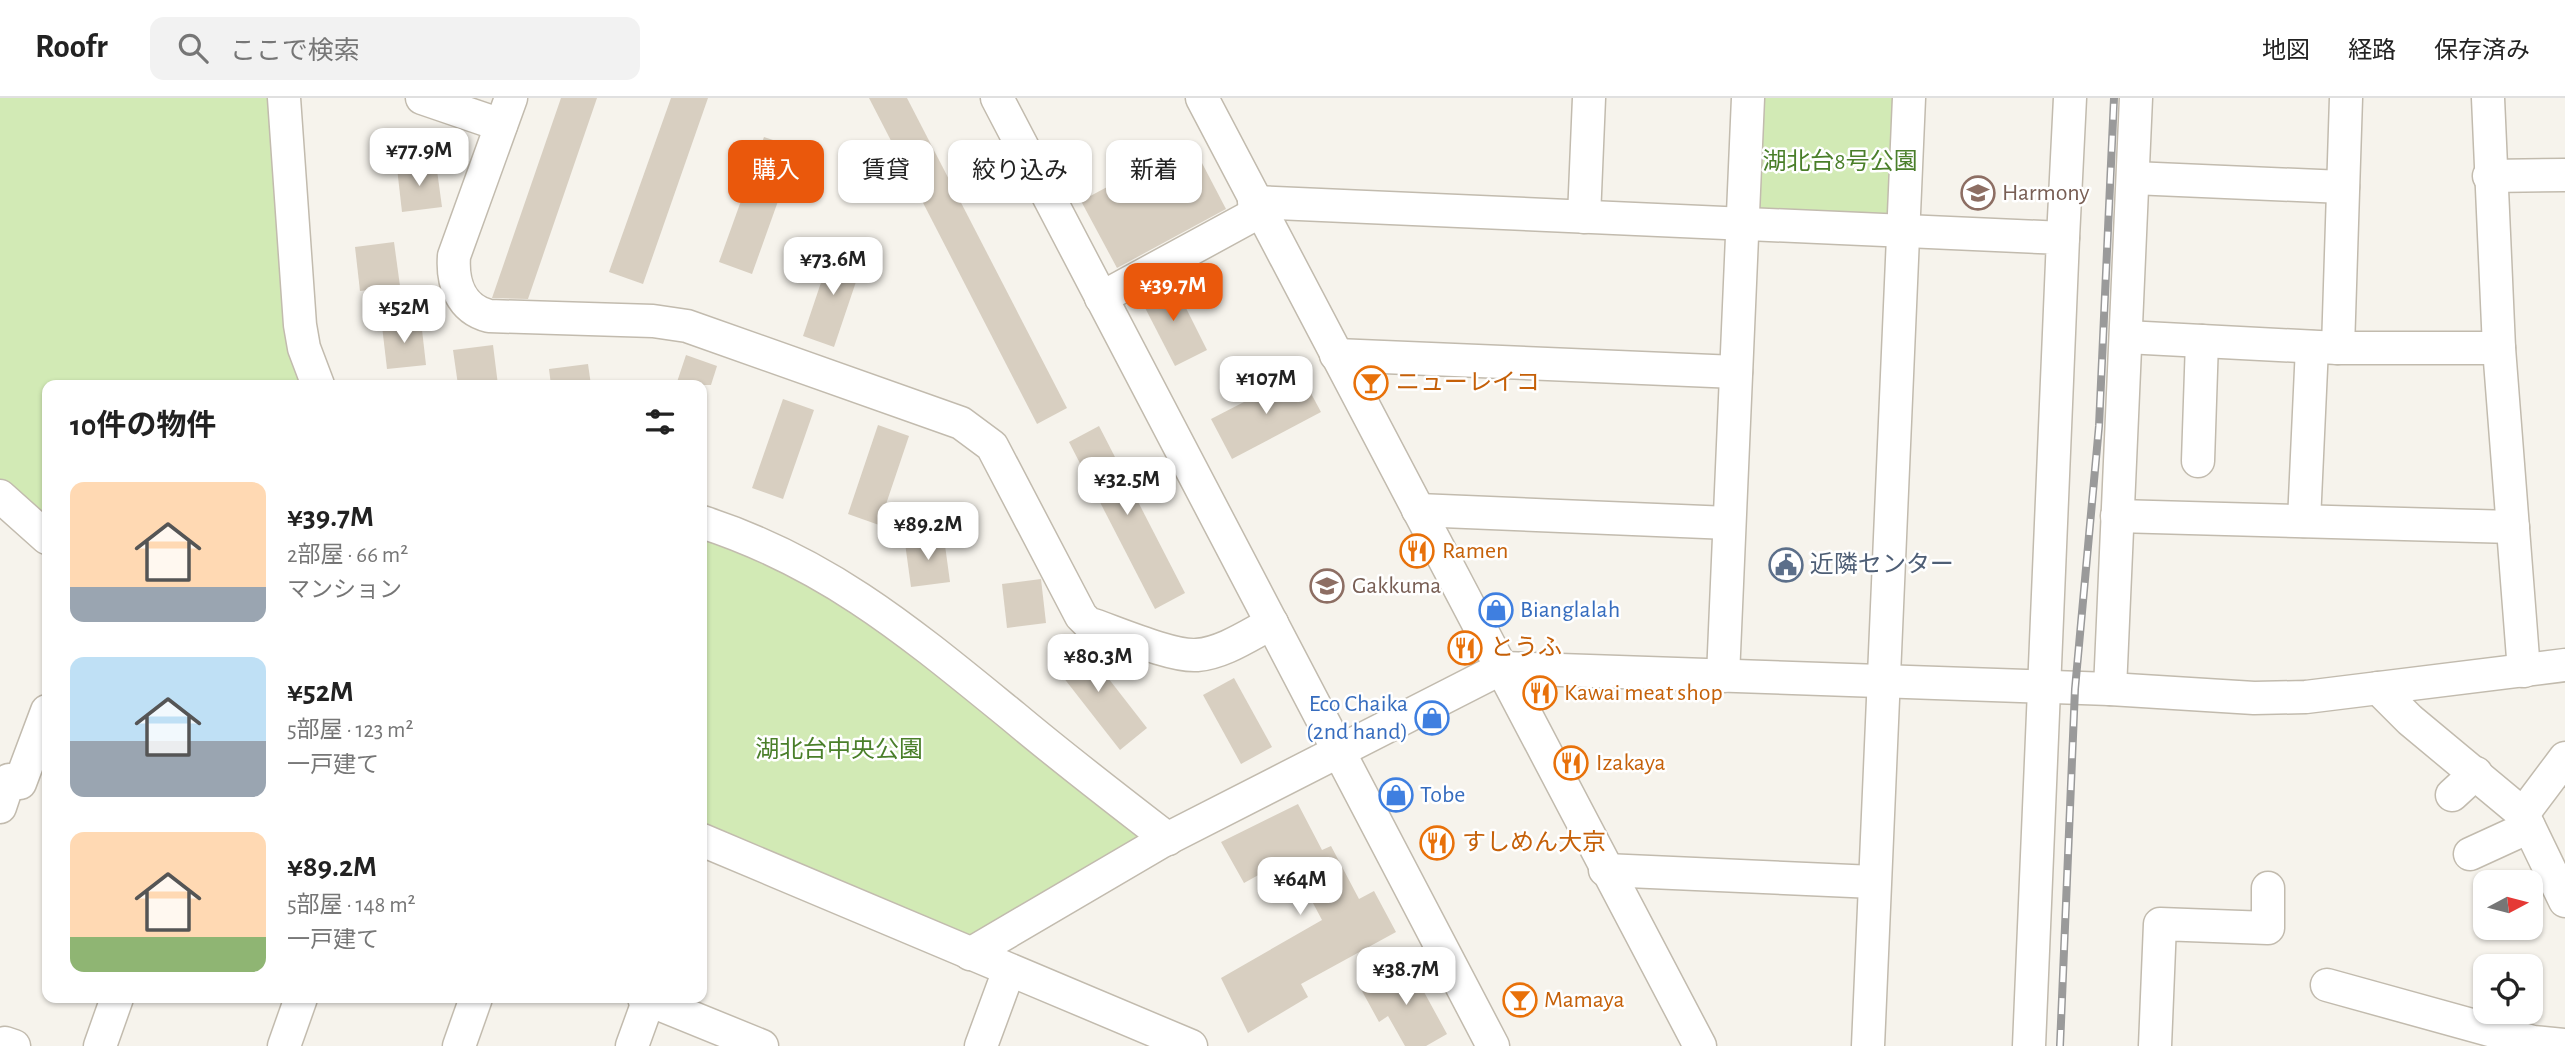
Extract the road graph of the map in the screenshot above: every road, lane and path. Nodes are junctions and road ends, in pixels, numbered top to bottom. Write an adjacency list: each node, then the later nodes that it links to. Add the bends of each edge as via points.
1 (284, 98): 29 (street, via 300,325)
2 (422, 98): 12 (street)
3 (997, 98): 22 (street)
4 (1202, 98): 17 (street)
5 (1590, 98): 18 (street)
6 (1748, 98): 19 (street)
7 (1909, 98): 20 (street)
8 (2070, 98): 21 (street)
9 (2136, 98): 15 (street)
10 (2346, 98): 16 (street)
11 (2488, 98): 14 (street)
12 (506, 112): 39 (street, via 454,256 457,286 467,306 477,313 687,326 961,424 992,446 1088,623 1198,656)
13 (2565, 175): 14 (street)
14 (2489, 176): 26 (street)
15 (2133, 178): 16 (street); 23 (street)
16 (2343, 187): 25 (street)
17 (1257, 207): 18 (street); 22 (street); 27 (street)
18 (1584, 216): 19 (street)
19 (1743, 222): 20 (street); 28 (street)
20 (1904, 230): 21 (street); 44 (street)
21 (2063, 238): 45 (street)
22 (1101, 299): 39 (street)
23 (2126, 338): 24 (street); 33 (street)
24 (2202, 341): 25 (street); 30 (street)
25 (2325, 348): 26 (street); 34 (street)
26 (2499, 348): 37 (street)
27 (1336, 355): 28 (street); 32 (street)
28 (1736, 372): 35 (street)
29 (316, 380)
30 (2198, 461)
31 (0, 496): 38 (street)
32 (1418, 510): 35 (street); 41 (street)
33 (2117, 516): 34 (street); 47 (street)
34 (2304, 521): 37 (street)
35 (1729, 523): 43 (street)
36 (707, 524): 55 (street, via 766,545 852,591)
37 (2513, 527): 42 (street)
38 (42, 534)
39 (1272, 624): 49 (street)
40 (2565, 666): 42 (street)
41 (1502, 668): 43 (street); 49 (street); 58 (street)
42 (2524, 671): 46 (street)
43 (1723, 676): 44 (street)
44 (1884, 683): 45 (street); 59 (street)
45 (2043, 688): 47 (street); 83 (street)
46 (2378, 688): 47 (street, via 2254,698); 51 (street)
47 (2110, 689)
48 (42, 723): 52 (street)
49 (1337, 751): 55 (street); 80 (street)
50 (2565, 758): 54 (street)
51 (2476, 774): 53 (street); 54 (street)
52 (15, 788)
53 (2452, 795)
54 (2526, 820): 57 (street); 61 (street)
55 (1168, 839): 62 (street)
56 (707, 842): 62 (street)
57 (2470, 854)
58 (1605, 870): 59 (street); 81 (street)
59 (1874, 882): 82 (street)
60 (2268, 888): 84 (street, via 2268,929 2160,924)
61 (2565, 901)
62 (970, 954): 63 (street)
63 (1009, 970): 78 (street); 79 (street)
64 (2327, 985): 70 (street, via 2533,1042)
65 (115, 1003): 73 (street)
66 (299, 1003): 74 (street)
67 (474, 1003): 75 (street)
68 (645, 1003): 76 (street)
69 (658, 1003): 77 (street)
70 (2565, 1045)
71 (4, 1046): 72 (street)
72 (14, 1046)
73 (100, 1046)
74 (284, 1046)
75 (458, 1046)
76 (632, 1046)
77 (762, 1046)
78 (981, 1046)
79 (1191, 1046)
80 (1493, 1046)
81 (1700, 1046)
82 (1868, 1046)
83 (2029, 1046)
84 (2155, 1046)

